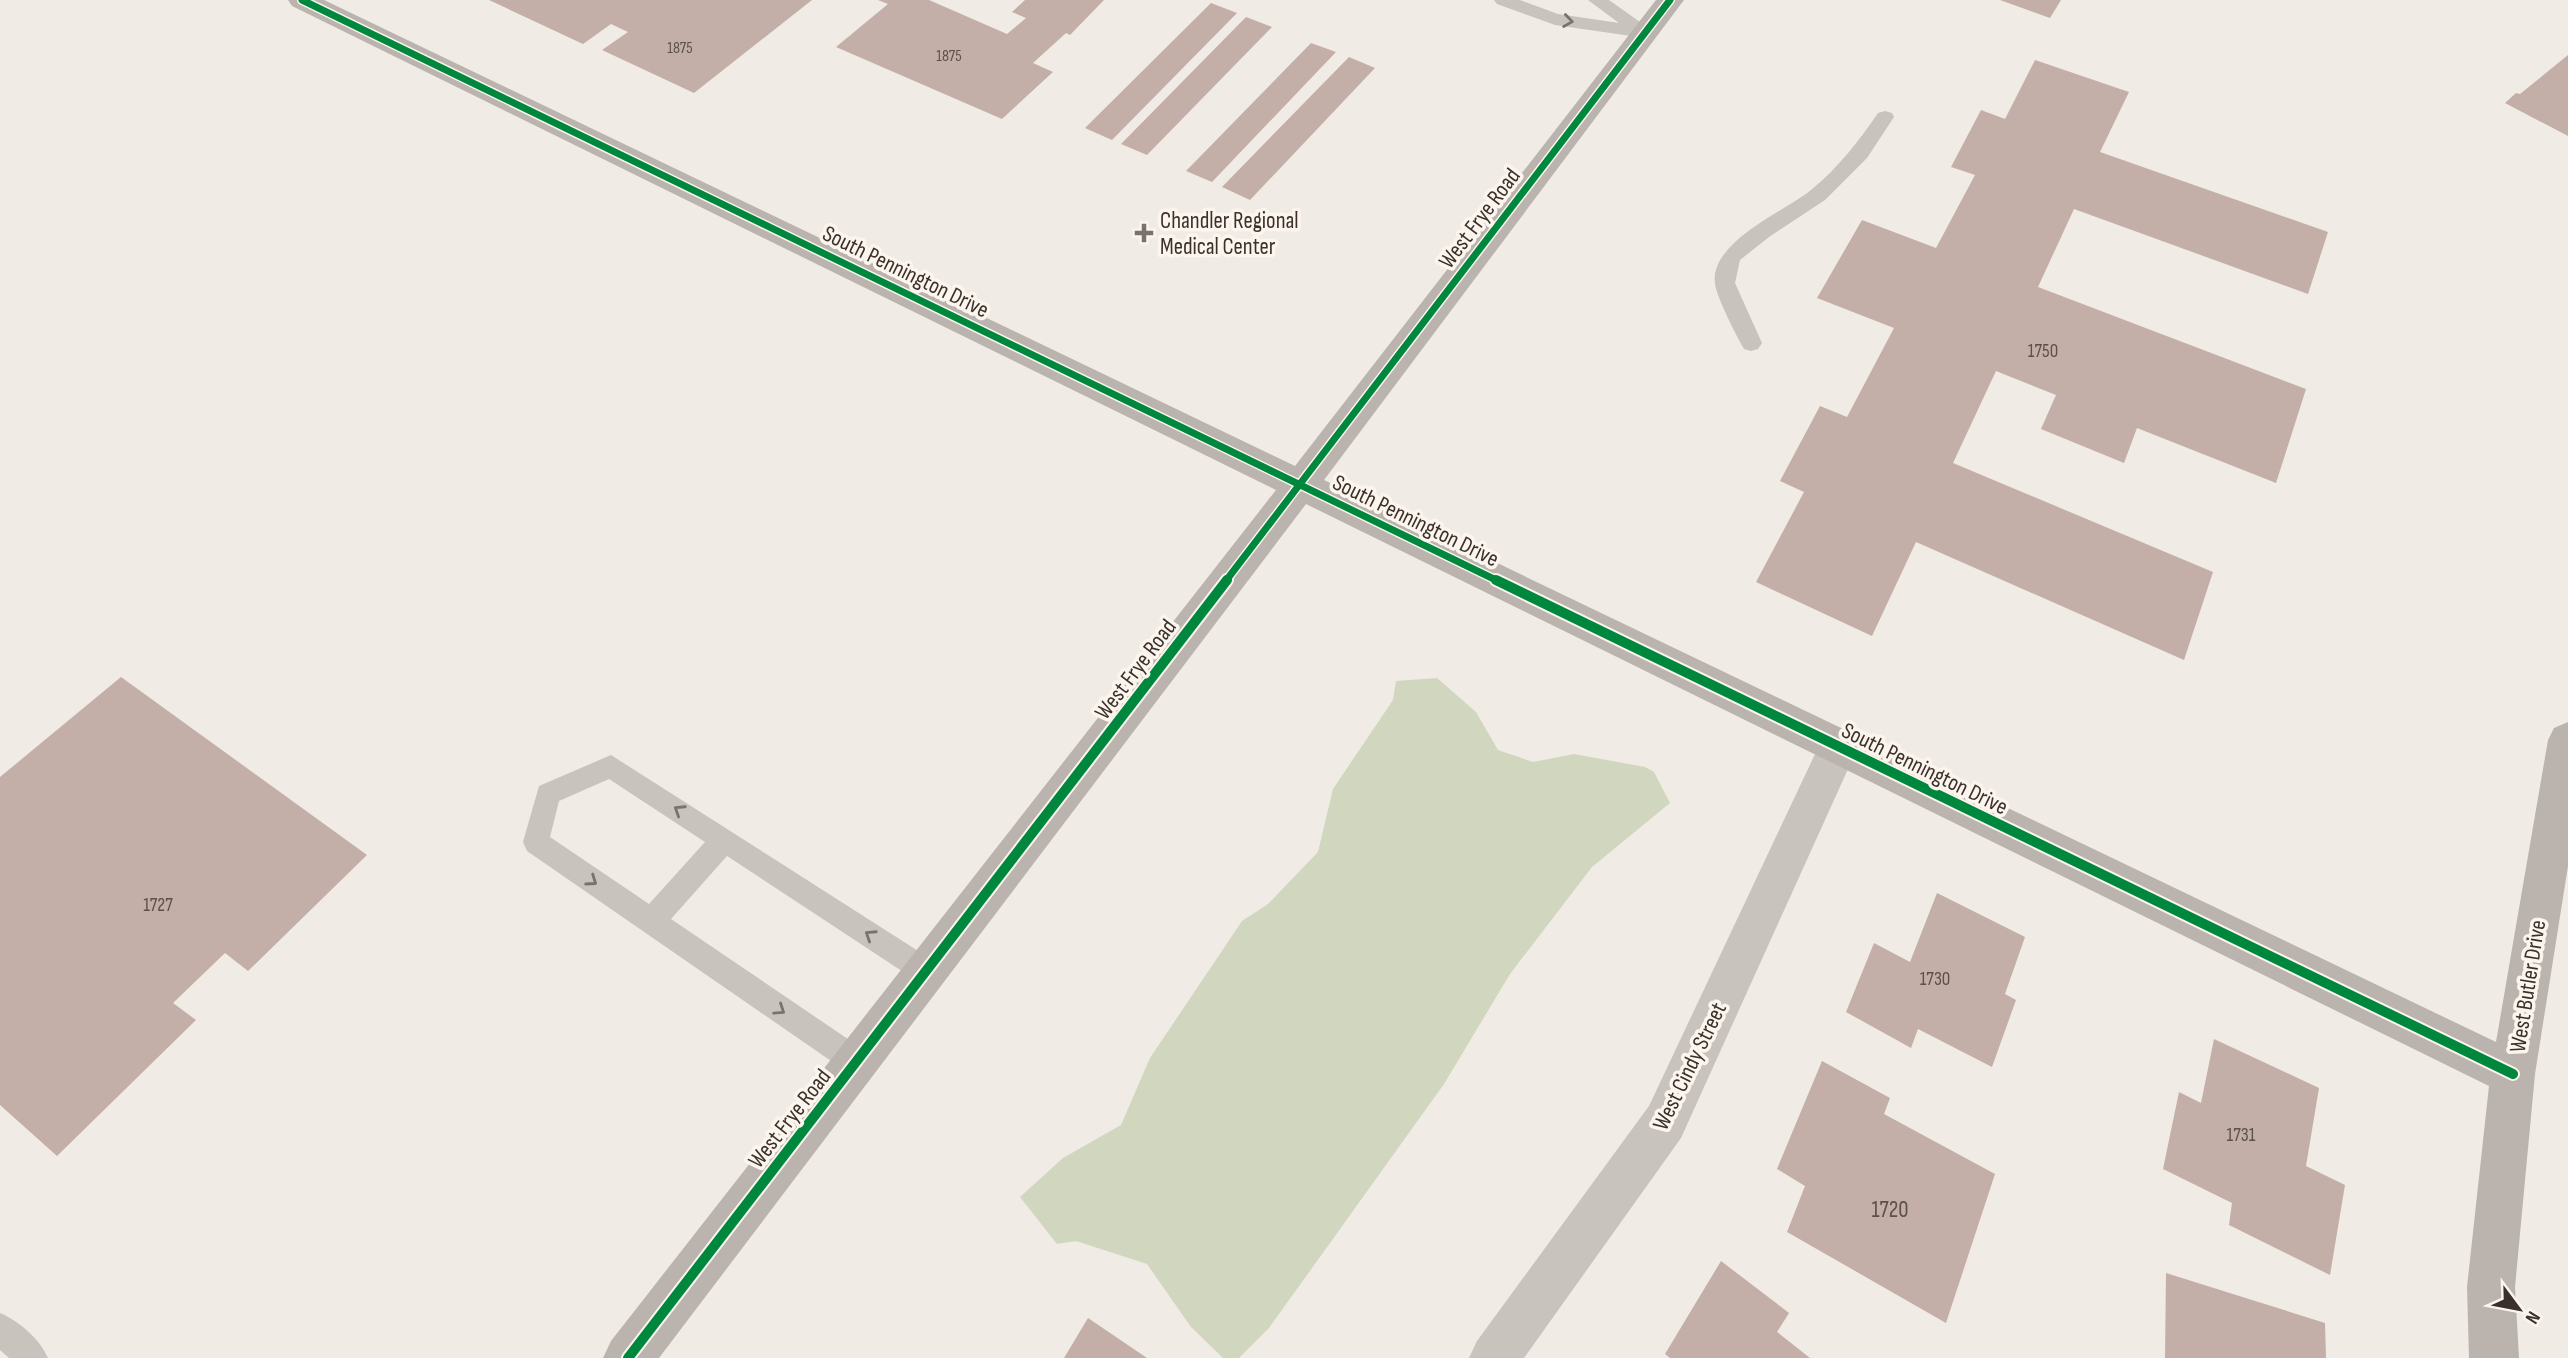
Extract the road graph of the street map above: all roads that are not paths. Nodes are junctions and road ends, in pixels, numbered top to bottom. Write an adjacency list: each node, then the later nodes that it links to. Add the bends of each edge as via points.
1 (302, 0): 8 (street, South Pennington Drive)
2 (1503, 0): 5 (lane, one-way to 5, via 1555,19)
3 (1597, 0): 5 (lane)
4 (1670, 0): 5 (street, West Frye Road)
5 (1645, 32): 8 (street, West Frye Road)
6 (1885, 117): 7 (lane, via 1860,153 1818,195 1731,257 1725,283)
7 (1751, 343)
8 (1300, 485): 10 (street, South Pennington Drive); 13 (street, West Frye Road)
9 (2568, 740): 15 (street, West Butler Drive)
10 (1838, 747): 15 (street, South Pennington Drive); 19 (street, West Cindy Street, via 1665,1122)
11 (724, 840): 12 (lane); 12 (lane, one-way to 12, via 611,766 548,793 536,842); 13 (lane, one-way to 11)
12 (652, 922): 14 (lane, one-way to 14)
13 (927, 972): 14 (street, West Frye Road)
14 (857, 1062): 18 (street, West Frye Road)
15 (2513, 1074): 20 (street, West Butler Drive, via 2491,1287)
16 (0, 1329): 17 (lane)
17 (32, 1358)
18 (628, 1358)
19 (1494, 1358)
20 (2494, 1358)

